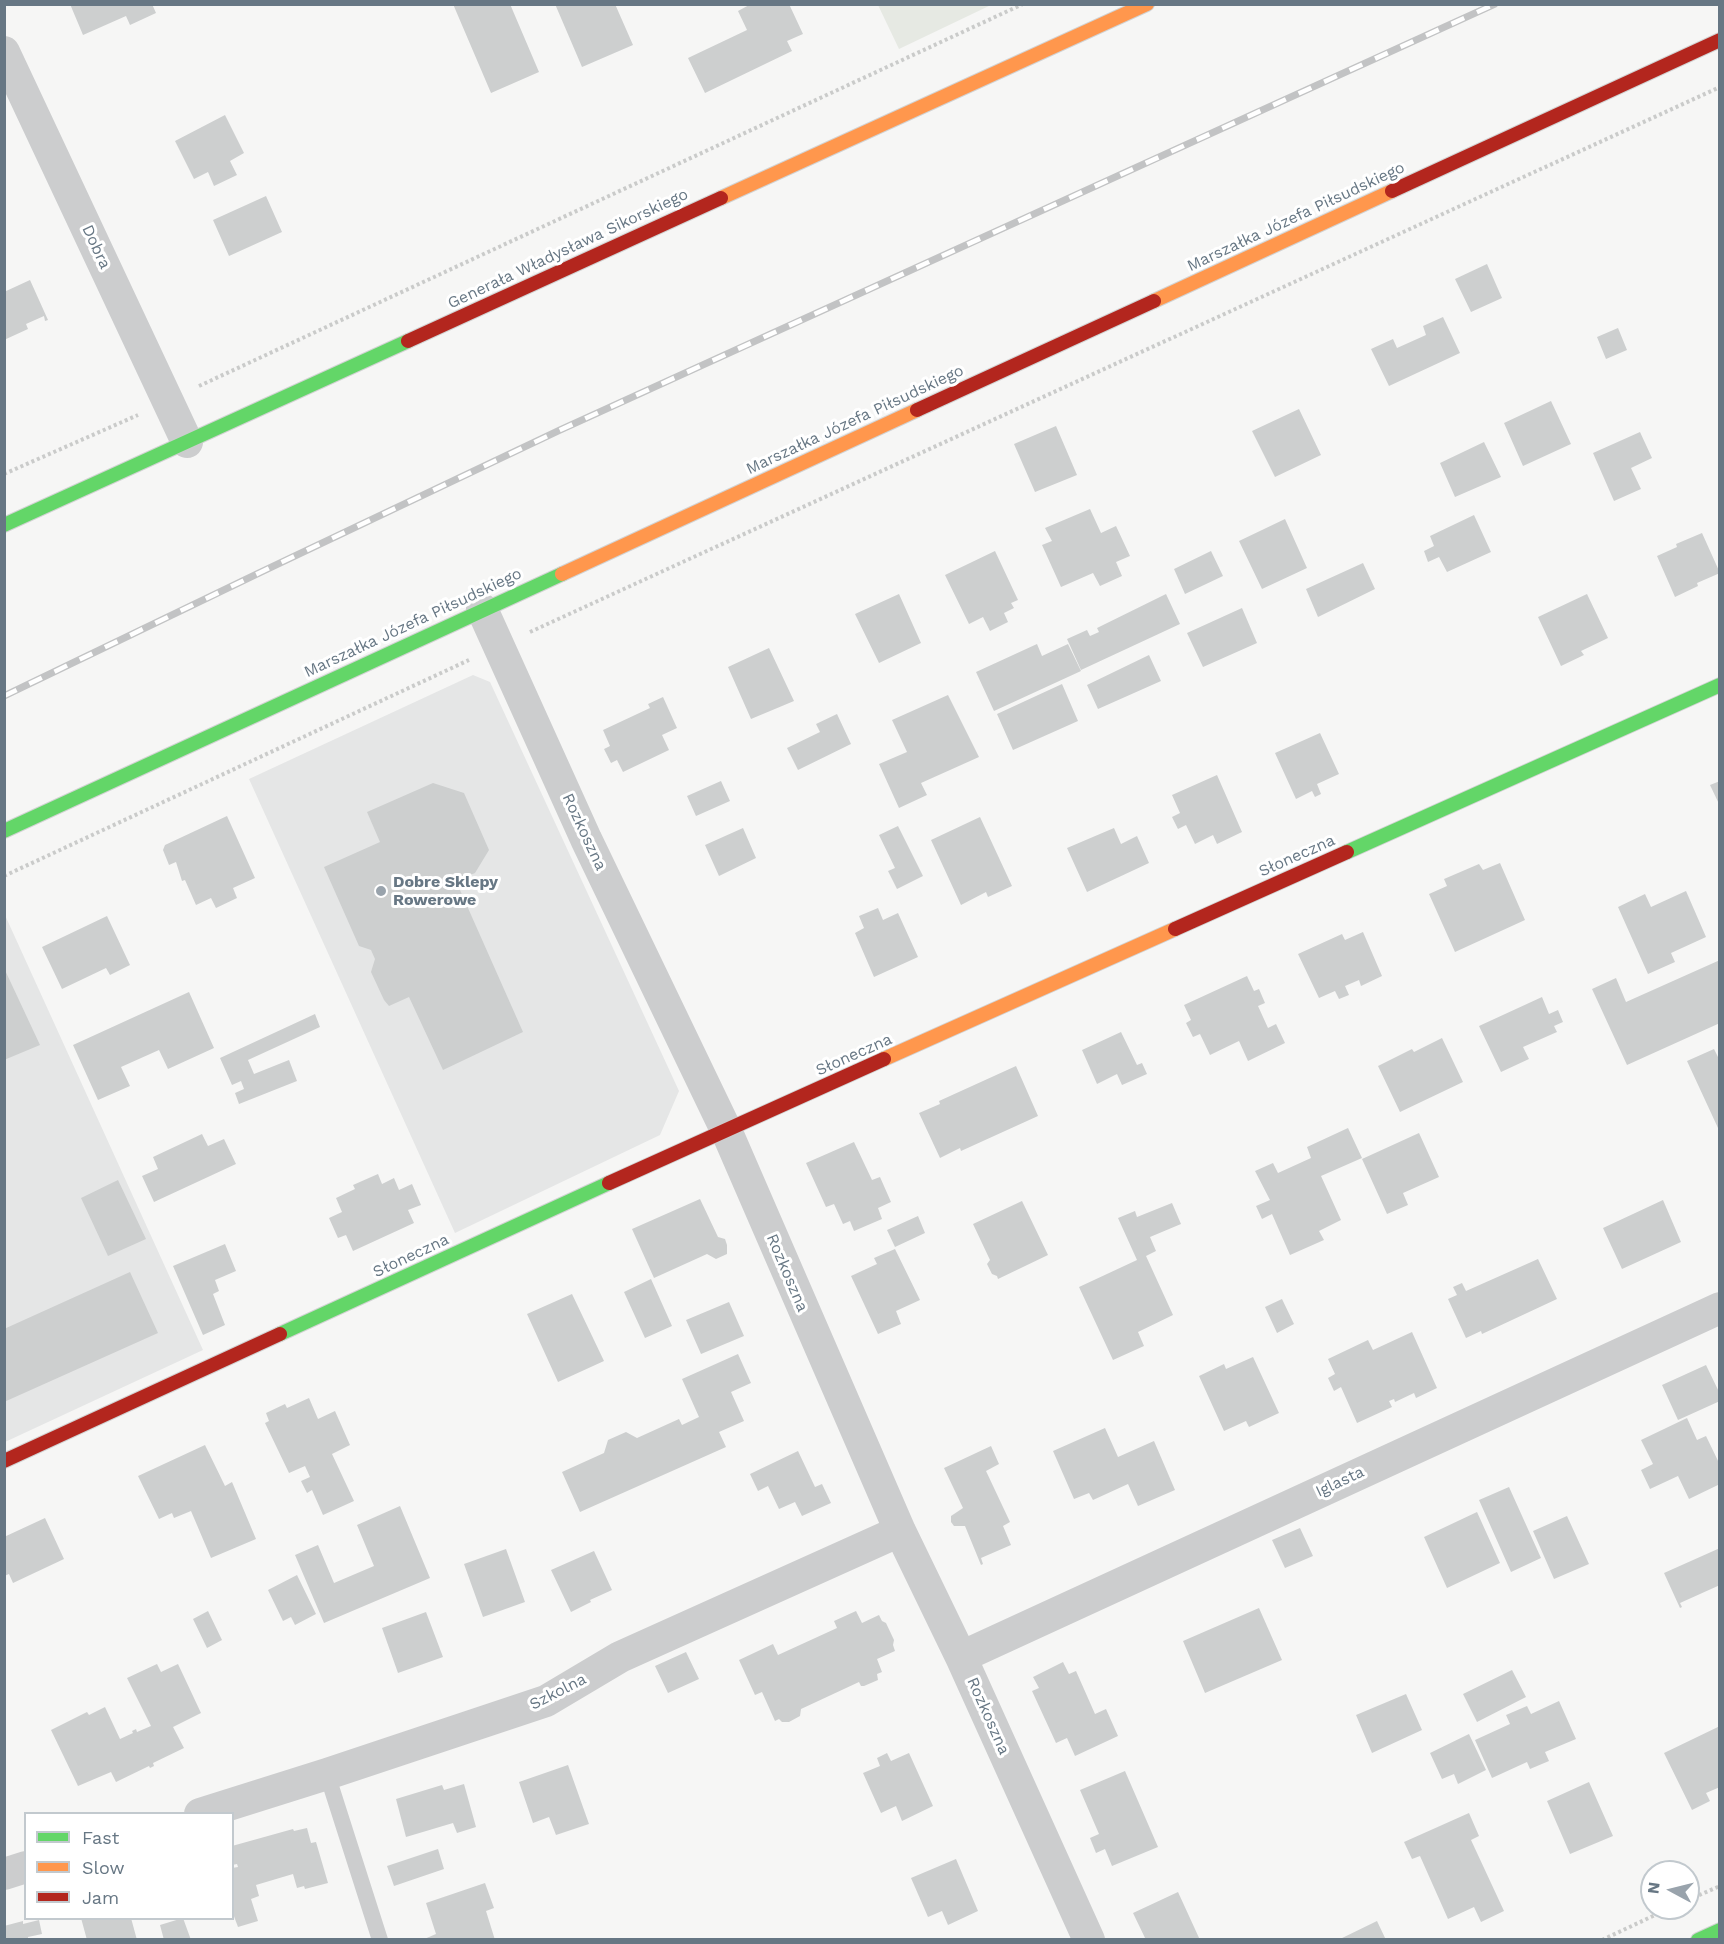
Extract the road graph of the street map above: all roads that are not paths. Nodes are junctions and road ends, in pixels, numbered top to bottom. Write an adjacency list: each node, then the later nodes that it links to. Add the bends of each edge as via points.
1 (1147, 4): 4 (main road, Generała Władysława Sikorskiego)
2 (1719, 40): 6 (main road, Marszałka Józefa Piłsudskiego)
3 (4, 52): 4 (street, Dobra)
4 (187, 442): 5 (main road, Generała Władysława Sikorskiego)
5 (4, 525)
6 (482, 609): 8 (main road, Marszałka Józefa Piłsudskiego); 9 (street, Rozkoszna)
7 (1719, 685): 9 (main road, Słoneczna)
8 (4, 831)
9 (726, 1130): 11 (main road, Słoneczna); 12 (street, Rozkoszna)
10 (1719, 1308): 13 (street, Iglasta)
11 (4, 1461)
12 (900, 1531): 13 (street, Rozkoszna); 14 (street, Szkolna, via 620,1657 546,1701)
13 (961, 1657): 20 (street, Rozkoszna)
14 (327, 1774): 15 (street, Szkolna); 19 (lane)
15 (206, 1812)
16 (24, 1868): 17 (street)
17 (4, 1874)
18 (1719, 1930): 21 (main road)
19 (380, 1940)
20 (1089, 1940)
21 (1698, 1940)

